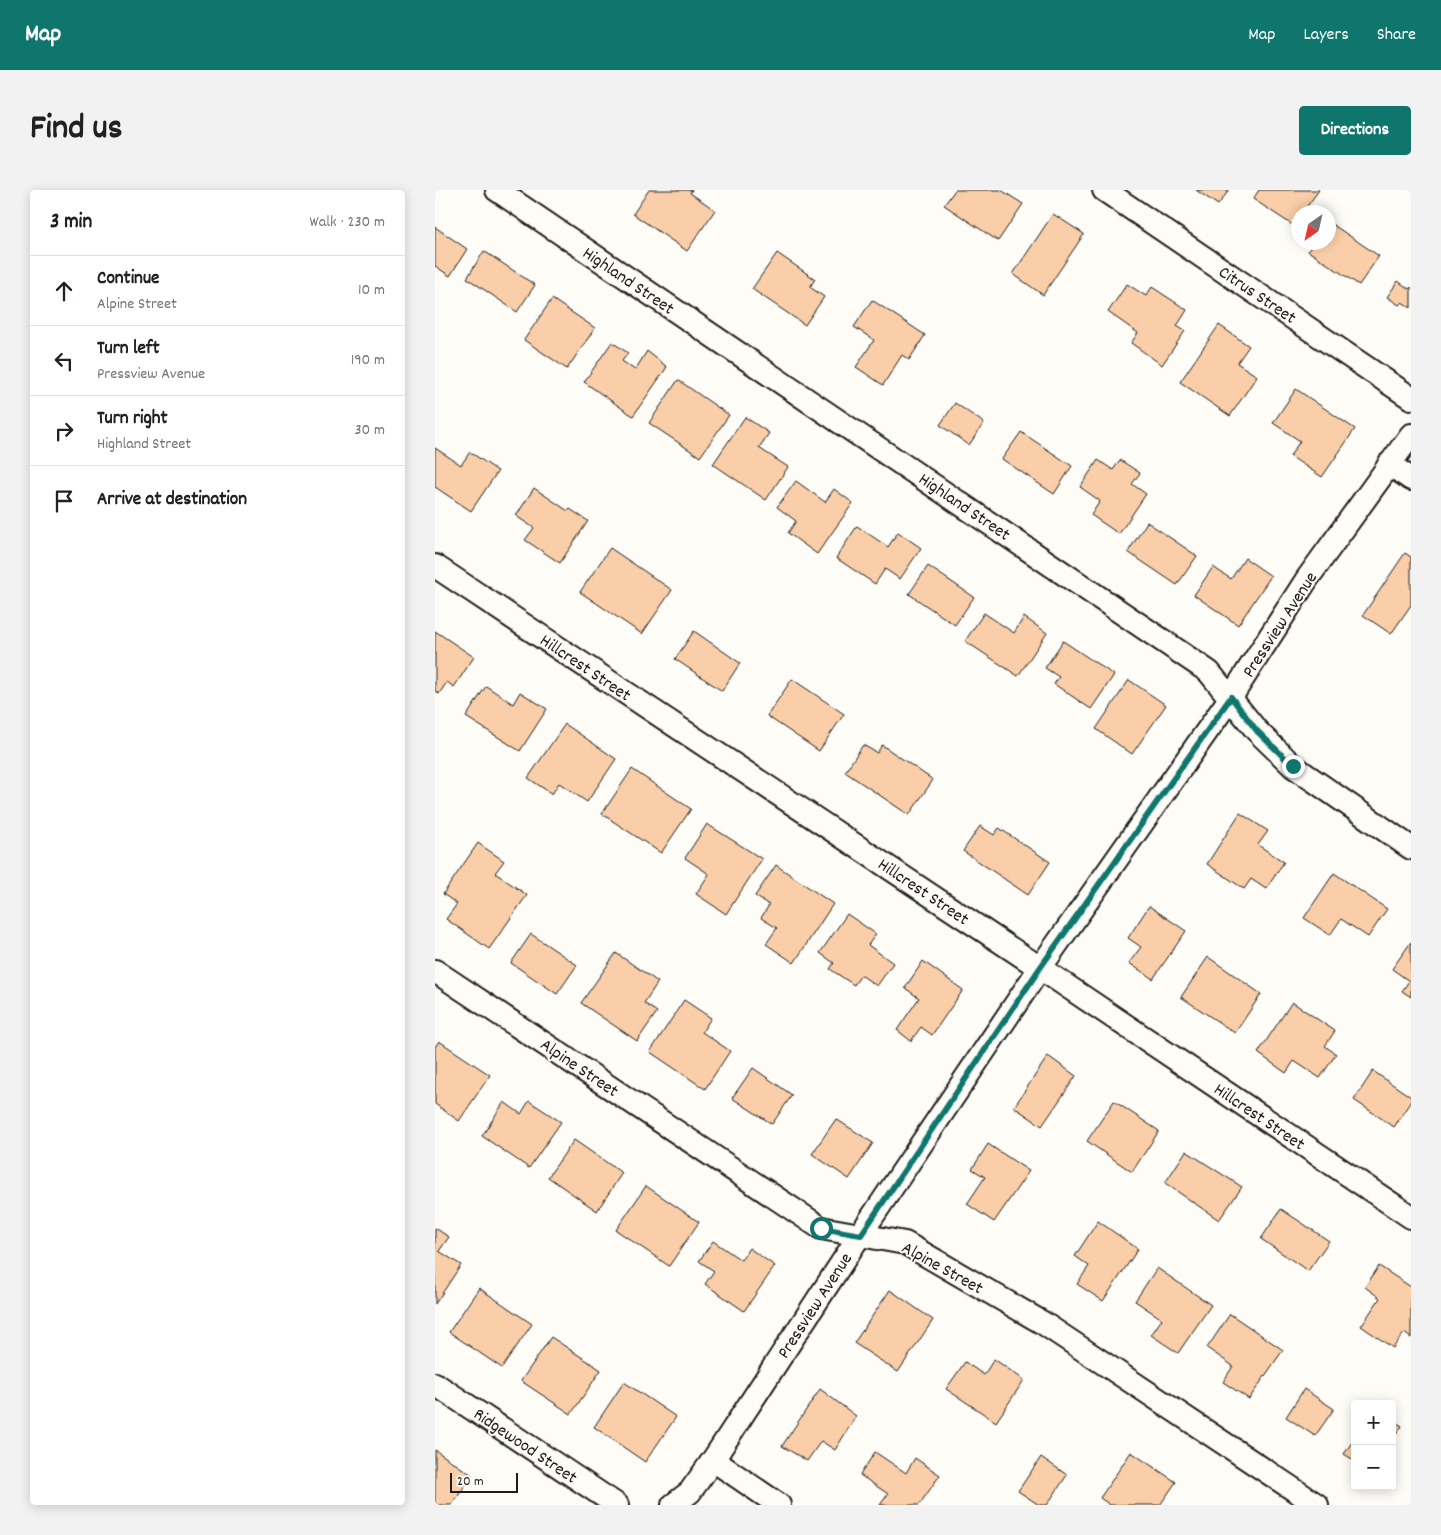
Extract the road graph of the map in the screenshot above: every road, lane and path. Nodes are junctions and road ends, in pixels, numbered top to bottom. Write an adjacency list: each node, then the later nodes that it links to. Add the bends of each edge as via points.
1 (497, 190): 8 (street, Highland Street, via 1209,672)
2 (1104, 190): 3 (street, Citrus Street)
3 (1411, 398)
4 (1411, 435): 5 (street, Pressview Avenue)
5 (1389, 464): 6 (street); 8 (street, Pressview Avenue, via 1307,579)
6 (1411, 479)
7 (435, 566): 10 (street, Hillcrest Street)
8 (1231, 697): 9 (street, Highland Street, via 1257,731 1293,766); 10 (street, Pressview Avenue)
9 (1411, 848)
10 (1040, 968): 12 (street, Hillcrest Street); 13 (street, Pressview Avenue)
11 (435, 971): 13 (street, Alpine Street, via 821,1228)
12 (1411, 1217)
13 (861, 1235): 15 (street, Pressview Avenue); 19 (street, Alpine Street, via 905,1243 1043,1323)
14 (435, 1384): 16 (street, Ridgewood Street)
15 (713, 1460): 17 (street, Pressview Avenue, via 690,1492); 18 (street)
16 (617, 1505)
17 (673, 1505)
18 (779, 1505)
19 (1317, 1505)

